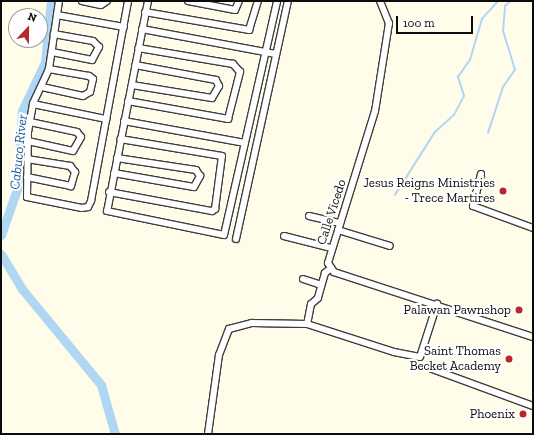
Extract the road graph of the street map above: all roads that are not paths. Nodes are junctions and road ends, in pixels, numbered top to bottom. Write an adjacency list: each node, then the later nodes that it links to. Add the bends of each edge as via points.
1 (59, 1): 13 (street)
2 (82, 1): 3 (street, via 101,5)
3 (107, 1)
4 (128, 1): 14 (street)
5 (148, 1): 12 (street)
6 (188, 1): 7 (street, via 235,10)
7 (239, 1)
8 (258, 1): 12 (street, via 249,30)
9 (288, 1): 20 (street)
10 (380, 1): 40 (street, Calle Vicedo, via 389,24 375,111)
11 (276, 2): 18 (street)
12 (146, 12): 15 (street)
13 (57, 15): 14 (street); 16 (street)
14 (124, 27): 27 (street)
15 (142, 29): 17 (street); 18 (street)
16 (54, 34): 19 (street); 19 (street, via 93,41 99,47 92,60)
17 (138, 48): 21 (street); 25 (street, via 233,64 240,72 228,119)
18 (264, 51): 20 (street); 32 (street)
19 (52, 52): 22 (street)
20 (276, 54): 44 (street)
21 (135, 65): 23 (street); 23 (street, via 216,80 219,86 212,98)
22 (49, 69): 24 (street); 24 (street, via 88,76 93,79 90,92 83,96)
23 (132, 85): 25 (street)
24 (42, 87): 26 (street)
25 (128, 101): 28 (street)
26 (34, 104): 27 (street); 29 (street)
27 (106, 119): 37 (street, via 88,207 27,197)
28 (124, 121): 30 (street); 32 (street)
29 (30, 122): 31 (street); 31 (street, via 77,132 81,137 73,151)
30 (120, 139): 34 (street); 38 (street, via 222,156 215,209 212,212)
31 (28, 141): 33 (street)
32 (246, 143): 38 (street, via 224,235 107,211)
33 (27, 158): 37 (street); 37 (street, via 70,166 75,172 71,186)
34 (117, 158): 35 (street); 35 (street, via 196,170 200,176 194,187)
35 (114, 173): 38 (street)
36 (480, 174): 41 (street, via 473,206)
37 (27, 177)
38 (109, 192)
39 (309, 216): 40 (street)
40 (340, 223): 42 (street, Calle Vicedo)
41 (533, 228)
42 (338, 230): 45 (street); 46 (street, Calle Vicedo)
43 (284, 236): 46 (street)
44 (236, 239)
45 (390, 246)
46 (331, 248): 47 (street, Calle Vicedo, via 328,263)
47 (331, 268): 49 (street); 50 (street, via 334,272)
48 (303, 279): 49 (street)
49 (321, 286): 51 (street)
50 (437, 304): 51 (street, via 420,357 394,352); 52 (street)
51 (307, 324): 55 (street, via 252,323 229,328 219,355)
52 (533, 337)
53 (432, 369): 54 (street)
54 (533, 406)
55 (208, 434)

